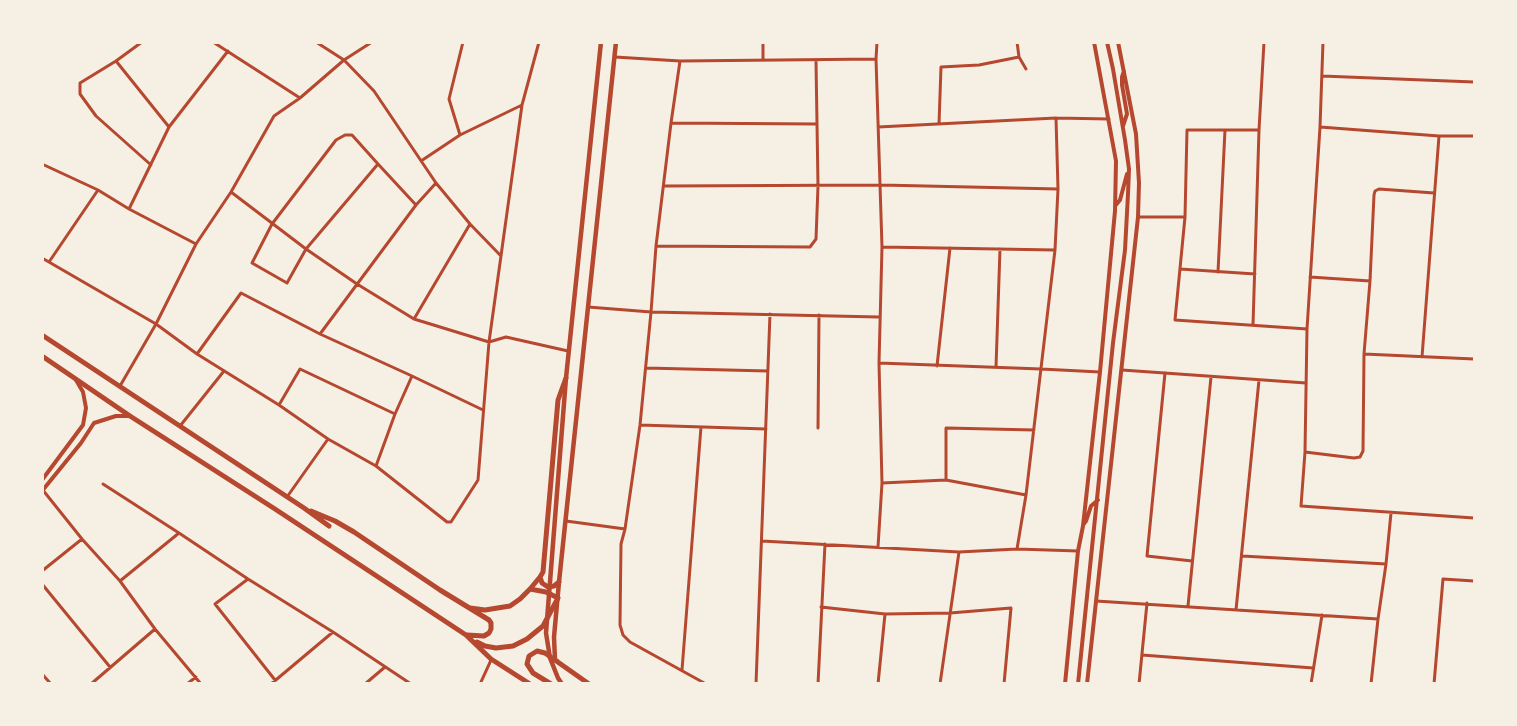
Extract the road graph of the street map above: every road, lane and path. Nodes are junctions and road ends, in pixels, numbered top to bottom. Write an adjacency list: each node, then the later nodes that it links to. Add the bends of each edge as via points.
1 (142, 42): 24 (street)
2 (214, 42): 18 (street)
3 (316, 42): 22 (street)
4 (372, 42): 22 (street)
5 (463, 42): 44 (street, via 449,99)
6 (531, 42): 17 (street)
7 (601, 42): 95 (main road)
8 (616, 42): 19 (main road)
9 (763, 42): 23 (street)
10 (877, 42): 21 (street)
11 (1017, 42): 20 (street)
12 (1094, 42): 34 (street)
13 (1107, 42): 41 (street)
14 (1118, 42): 28 (street)
15 (1264, 42): 43 (street)
16 (1323, 42): 29 (street)
17 (538, 44): 32 (street)
18 (228, 52): 31 (street); 38 (street)
19 (615, 56): 25 (street); 83 (main road)
20 (1019, 57): 27 (street); 37 (street, via 979,65 941,67)
21 (876, 59): 26 (street); 40 (street)
22 (344, 60): 31 (street); 47 (street, via 374,91)
23 (762, 60): 25 (street); 26 (street)
24 (116, 61): 38 (street); 50 (street, via 80,83 80,94 96,116)
25 (680, 61): 35 (street)
26 (816, 61): 36 (street)
27 (1026, 70)
28 (1124, 71): 41 (street, via 1122,85 1127,114); 63 (street, via 1136,134)
29 (1322, 76): 30 (street); 39 (street)
30 (1474, 82)
31 (300, 98): 58 (street, via 274,116)
32 (522, 105): 44 (street); 74 (street)
33 (1056, 118): 34 (street); 37 (street); 56 (street)
34 (1110, 118): 61 (street, via 1116,161)
35 (671, 123): 36 (street); 54 (street)
36 (817, 124): 55 (street)
37 (940, 124): 40 (street)
38 (169, 127): 50 (street)
39 (1320, 127): 45 (street); 80 (street)
40 (878, 128): 53 (street)
41 (1123, 128): 51 (street)
42 (1226, 130): 43 (street); 64 (street, via 1187,130); 78 (street)
43 (1259, 130): 79 (street)
44 (460, 135): 47 (street)
45 (1439, 136): 46 (street); 59 (street)
46 (1474, 136)
47 (421, 161): 52 (street)
48 (42, 164): 57 (street)
49 (378, 164): 60 (street); 65 (street, via 352,135 336,140); 71 (street)
50 (151, 165): 62 (street)
51 (1129, 169): 61 (street, via 1120,200); 138 (street, via 1125,250)
52 (436, 183): 60 (street); 66 (street)
53 (881, 185): 55 (street); 56 (street); 69 (street)
54 (664, 186): 55 (street); 68 (street)
55 (818, 186): 68 (street, via 816,239 810,247)
56 (1058, 189): 73 (street)
57 (98, 190): 62 (street); 76 (street)
58 (231, 192): 65 (street); 67 (street)
59 (1434, 193): 81 (street, via 1376,191); 99 (street)
60 (416, 205): 82 (street)
61 (1115, 206): 109 (street)
62 (129, 209): 67 (street)
63 (1138, 217): 64 (street); 106 (street)
64 (1185, 217): 77 (street)
65 (272, 224): 71 (street); 71 (street, via 252,263 287,283)
66 (470, 224): 74 (street); 88 (street)
67 (196, 244): 89 (street)
68 (656, 246): 84 (street)
69 (882, 247): 70 (street); 87 (street)
70 (950, 248): 72 (street); 102 (street)
71 (306, 249): 82 (street)
72 (1000, 249): 73 (street); 103 (street)
73 (1055, 250): 105 (street)
74 (502, 256): 94 (street)
75 (42, 258): 76 (street)
76 (49, 262): 89 (street)
77 (1180, 269): 78 (street); 90 (street, via 1175,320)
78 (1218, 272): 79 (street)
79 (1255, 274): 90 (street)
80 (1310, 277): 81 (street); 91 (street)
81 (1370, 280): 97 (street)
82 (357, 284): 88 (street); 92 (street)
83 (588, 307): 84 (street); 142 (main road)
84 (651, 312): 85 (street); 104 (street)
85 (770, 314): 86 (street); 108 (street)
86 (819, 315): 87 (street); 125 (street)
87 (879, 316): 101 (street)
88 (414, 319): 94 (street)
89 (156, 324): 96 (street); 117 (street)
90 (1253, 325): 91 (street)
91 (1306, 329): 116 (street)
92 (320, 334): 96 (street, via 241,293); 111 (street)
93 (42, 335): 117 (main road)
94 (489, 342): 95 (street, via 506,337); 119 (street)
95 (568, 351): 114 (main road)
96 (197, 354): 107 (street)
97 (1364, 354): 99 (street); 129 (street, via 1363,451 1360,457)
98 (42, 356): 113 (main road)
99 (1422, 357): 100 (street)
100 (1474, 359)
101 (879, 363): 102 (street); 133 (street)
102 (937, 366): 103 (street)
103 (996, 367): 105 (street)
104 (646, 368): 108 (street); 122 (street)
105 (1042, 368): 109 (street); 127 (street)
106 (1122, 370): 110 (street); 166 (street)
107 (224, 371): 118 (street); 123 (street)
108 (768, 371): 126 (street)
109 (1100, 372): 144 (street)
110 (1165, 373): 112 (street); 155 (street, via 1147,556)
111 (412, 376): 119 (street); 120 (street)
112 (1211, 376): 115 (street); 155 (street)
113 (75, 378): 121 (main road); 131 (street, via 83,392 86,408 83,425)
114 (566, 378): 158 (main road, via 558,400 544,564); 200 (main road, via 546,633 550,658)
115 (1259, 380): 116 (street); 154 (street)
116 (1306, 383): 129 (street)
117 (120, 386): 123 (main road)
118 (279, 404): 120 (street, via 300,369); 128 (street)
119 (483, 410): 130 (street, via 478,480 451,522)
120 (395, 414): 130 (street)
121 (130, 416): 135 (street, via 116,416 94,423); 178 (main road)
122 (640, 425): 124 (street); 145 (street)
123 (180, 426): 137 (main road)
124 (700, 427): 126 (street); 186 (street)
125 (818, 428)
126 (766, 429): 148 (street)
127 (1034, 430): 132 (street, via 946,428); 136 (street)
128 (328, 439): 130 (street); 137 (street)
129 (1305, 452): 140 (street, via 1301,506)
130 (376, 466)
131 (42, 480)
132 (946, 480): 133 (street); 136 (street)
133 (882, 483): 150 (street)
134 (102, 484): 146 (street)
135 (43, 490): 147 (street)
136 (1026, 495): 151 (street)
137 (287, 497): 139 (main road)
138 (1098, 500): 144 (street, via 1091,506); 209 (street)
139 (304, 508): 143 (main road); 170 (main road, via 354,532)
140 (1391, 513): 141 (street); 156 (street)
141 (1474, 518)
142 (566, 521): 145 (street); 162 (main road)
143 (329, 526)
144 (1083, 526): 152 (street)
145 (625, 529): 186 (street, via 621,544 620,624 623,635)
146 (179, 533): 159 (street); 160 (street)
147 (82, 540): 157 (street); 160 (street)
148 (762, 542): 149 (street); 203 (street)
149 (825, 544): 150 (street); 169 (street)
150 (878, 547): 153 (street)
151 (1017, 548): 152 (street); 153 (street)
152 (1078, 551): 208 (street)
153 (959, 552): 172 (street)
154 (1242, 556): 156 (street); 171 (street)
155 (1192, 561): 168 (street)
156 (1386, 564): 175 (street)
157 (42, 571)
158 (540, 577): 162 (main road, via 542,584 548,587); 164 (main road)
159 (248, 579): 177 (street); 189 (street, via 215,604)
160 (120, 581): 176 (street)
161 (1474, 581): 214 (street, via 1443,579)
162 (559, 582): 165 (main road)
163 (42, 584): 182 (street)
164 (530, 589): 165 (main road); 170 (main road, via 510,606 485,610)
165 (558, 598): 179 (main road, via 542,626 513,646 496,648); 184 (main road, via 555,660)
166 (1096, 601): 167 (street); 210 (street)
167 (1147, 604): 168 (street); 180 (street)
168 (1188, 606): 171 (street)
169 (821, 607): 173 (street); 204 (street)
170 (470, 608): 178 (main road, via 489,620 491,629 484,636)
171 (1236, 610): 174 (street)
172 (950, 613): 173 (street); 206 (street); 207 (street, via 1011,608)
173 (884, 614): 205 (street)
174 (1322, 615): 175 (street); 185 (street)
175 (1378, 619): 213 (street)
176 (155, 629): 182 (street); 188 (street)
177 (333, 632): 183 (street); 189 (street)
178 (466, 635): 179 (main road)
179 (472, 640): 181 (main road)
180 (1142, 655): 185 (street); 211 (street)
181 (491, 659): 197 (street); 198 (main road)
182 (110, 667): 191 (street)
183 (385, 667): 195 (street); 196 (street)
184 (564, 667): 199 (main road, via 545,653 537,651 529,656 527,664 533,673); 201 (main road)
185 (1313, 668): 212 (street)
186 (682, 670): 202 (street)
187 (42, 674): 190 (street)
188 (196, 677): 192 (street); 193 (street)
189 (275, 680): 194 (street)
190 (50, 684)
191 (91, 684)
192 (187, 684)
193 (201, 684)
194 (271, 684)
195 (365, 684)
196 (411, 684)
197 (480, 684)
198 (530, 684)
199 (551, 684)
200 (562, 684)
201 (589, 684)
202 (706, 684)
203 (756, 684)
204 (818, 684)
205 (878, 684)
206 (940, 684)
207 (1004, 684)
208 (1065, 684)
209 (1078, 684)
210 (1087, 684)
211 (1139, 684)
212 (1310, 684)
213 (1371, 684)
214 (1434, 684)

